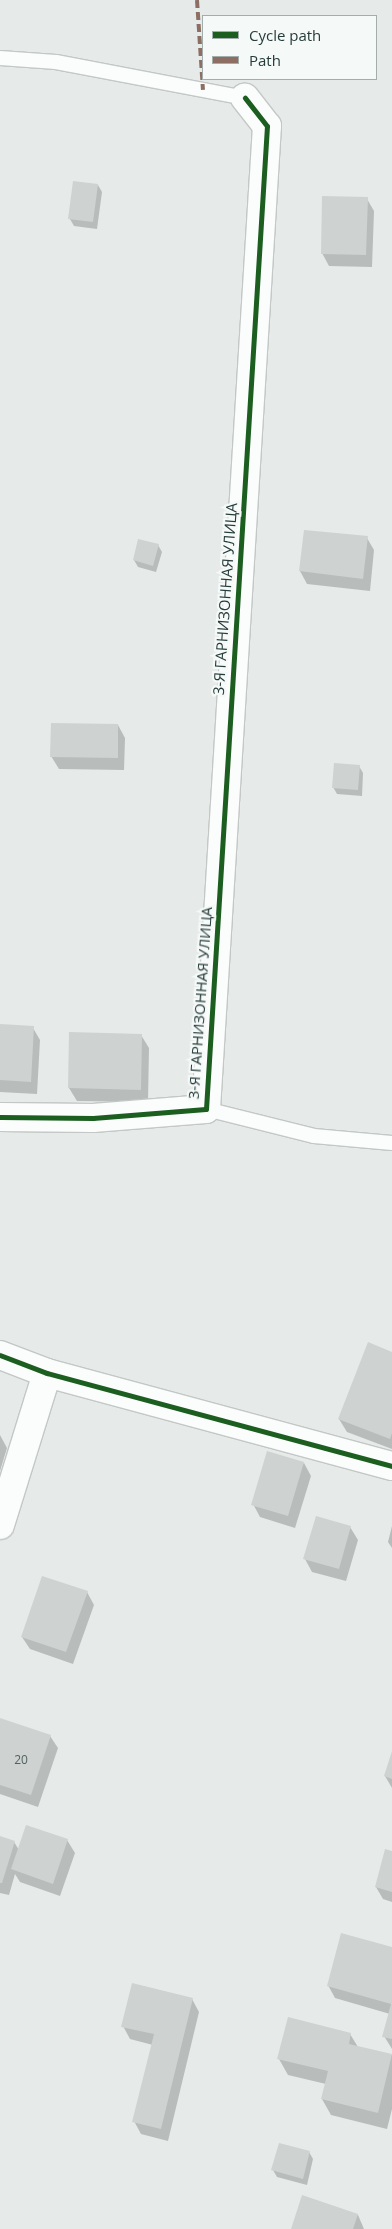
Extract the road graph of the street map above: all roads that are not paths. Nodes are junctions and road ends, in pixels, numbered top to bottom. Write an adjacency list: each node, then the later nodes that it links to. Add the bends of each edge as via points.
1 (0, 58): 2 (lane, via 56,62)
2 (244, 98): 3 (street, 3-Я ГАРНИЗОННАЯ УЛИЦА, via 267,126)
3 (206, 1109): 4 (street, via 93,1118); 5 (lane, via 314,1136)
4 (0, 1117)
5 (392, 1144)
6 (0, 1355): 7 (street)
7 (47, 1374): 8 (street); 9 (street)
8 (392, 1466)
9 (0, 1525)

